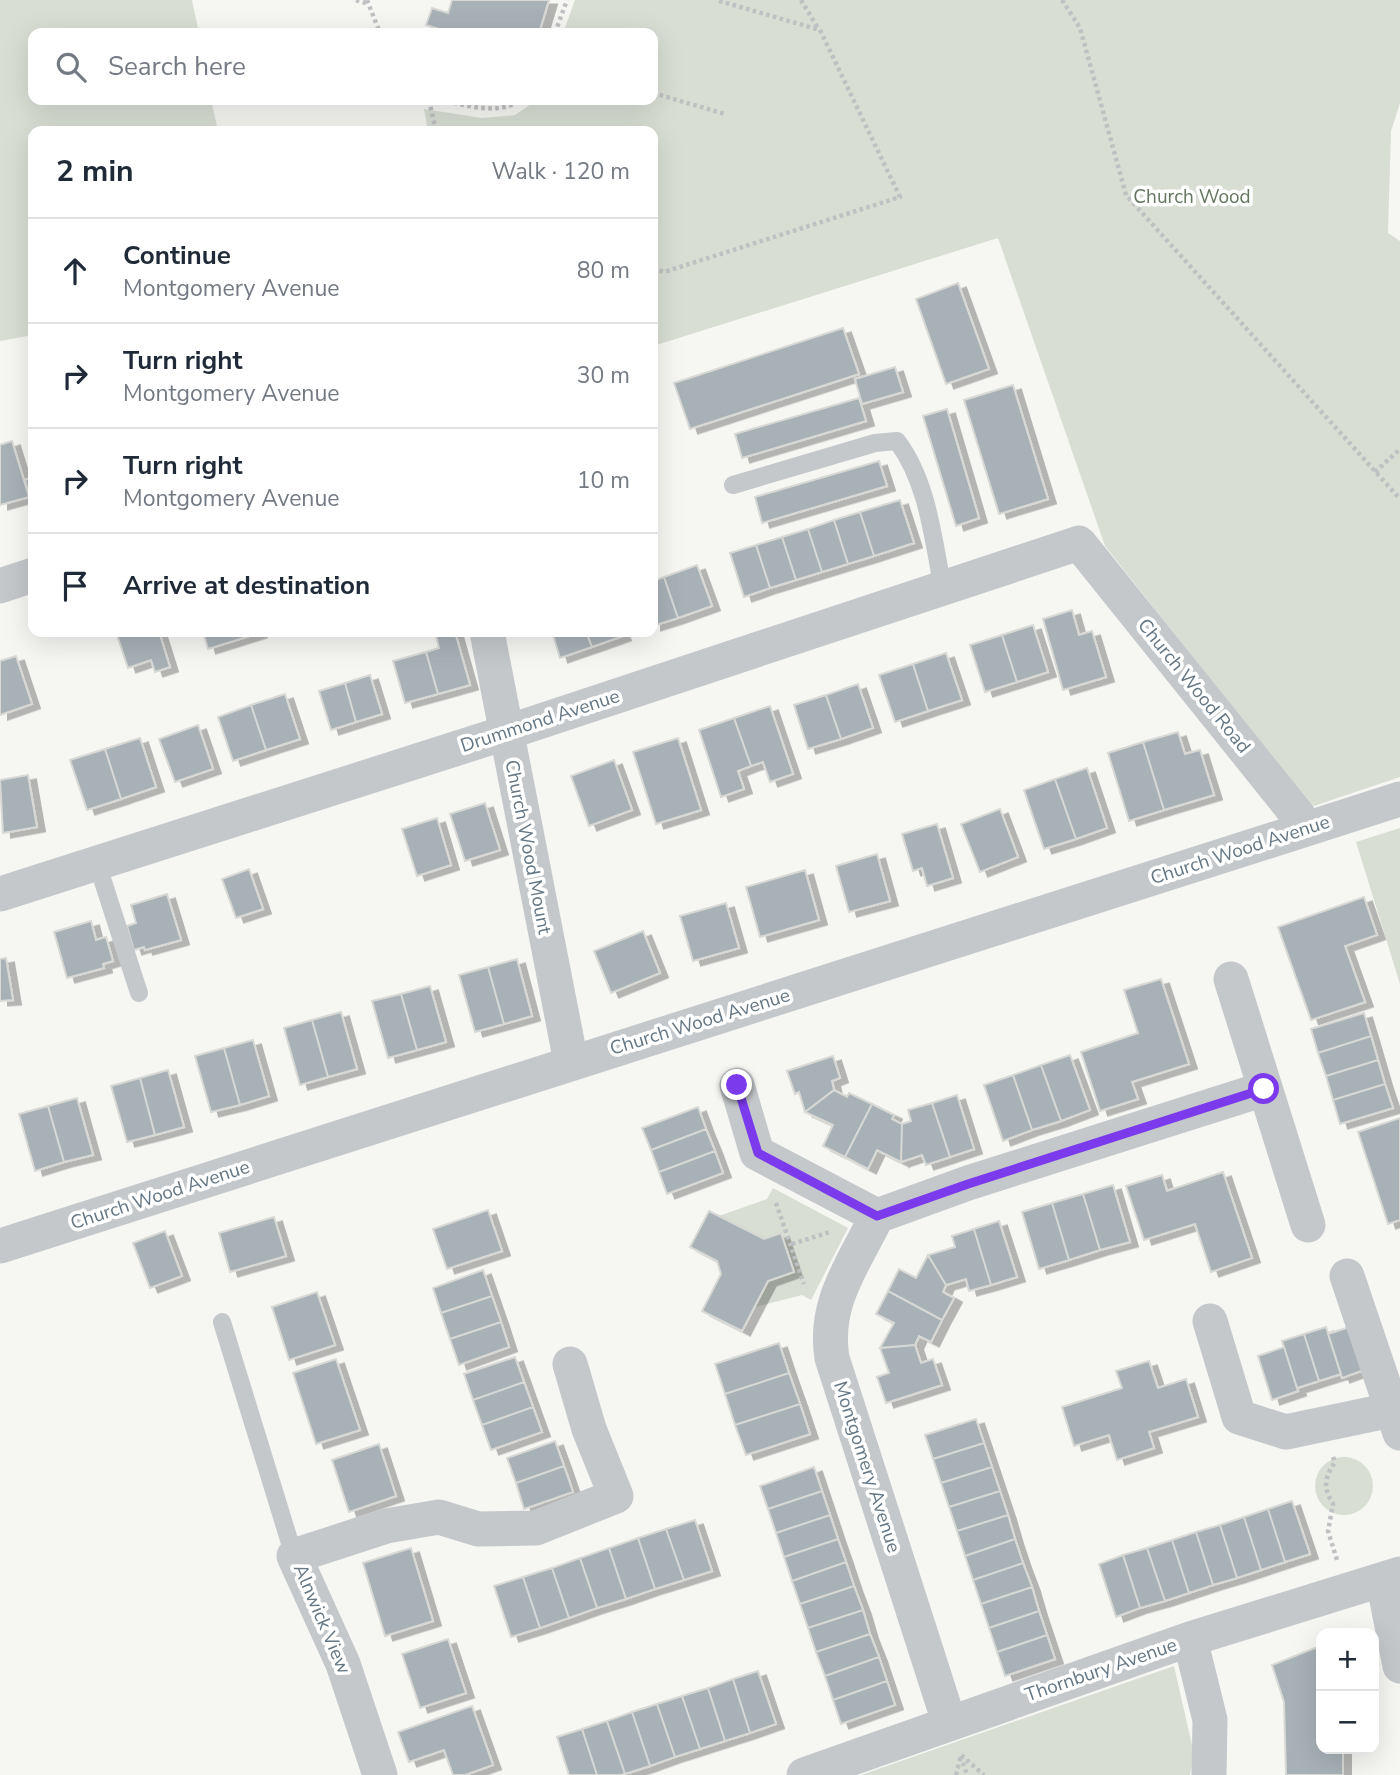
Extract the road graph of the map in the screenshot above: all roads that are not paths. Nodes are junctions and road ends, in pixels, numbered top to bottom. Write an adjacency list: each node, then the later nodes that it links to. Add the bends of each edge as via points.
1 (733, 485): 5 (lane, via 875,443 897,442 912,461 924,496)
2 (1079, 543): 5 (street, Drummond Avenue); 9 (street, Church Wood Road)
3 (28, 577): 4 (street)
4 (0, 586)
5 (943, 589): 7 (street, Drummond Avenue)
6 (488, 637): 7 (street, Church Wood Mount)
7 (505, 733): 10 (street, Drummond Avenue); 14 (street, Church Wood Mount)
8 (1400, 799): 9 (street, Church Wood Avenue)
9 (1308, 828): 14 (street, Church Wood Avenue)
10 (97, 863): 11 (street, Drummond Avenue); 13 (lane)
11 (0, 894)
12 (1231, 979): 16 (street)
13 (139, 993)
14 (571, 1062): 19 (street, Church Wood Avenue)
15 (737, 1085): 17 (street, via 758,1153)
16 (1264, 1089): 17 (street); 18 (street)
17 (877, 1216): 29 (street, Montgomery Avenue, via 832,1308 828,1333 832,1358)
18 (1308, 1225)
19 (0, 1246)
20 (1348, 1276): 24 (street)
21 (222, 1321): 25 (lane)
22 (1210, 1321): 24 (street, via 1239,1417 1286,1432 1320,1424)
23 (570, 1363): 25 (street, Alnwick View, via 589,1429 616,1496 536,1528 478,1529 439,1517 386,1525)
24 (1396, 1421)
25 (294, 1556): 30 (street, Alnwick View, via 343,1664)
26 (1392, 1577): 27 (street, Thornbury Avenue); 28 (street)
27 (1189, 1639): 29 (street, Thornbury Avenue); 32 (street, via 1210,1720)
28 (1400, 1666)
29 (949, 1722): 31 (street, Thornbury Avenue)
30 (380, 1775)
31 (804, 1775)
32 (1209, 1775)

